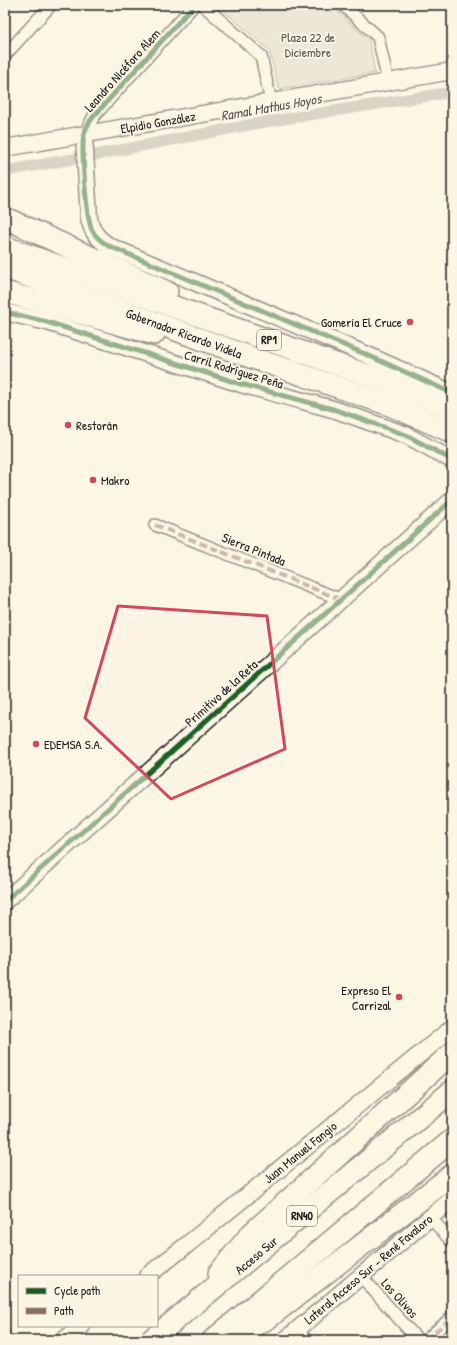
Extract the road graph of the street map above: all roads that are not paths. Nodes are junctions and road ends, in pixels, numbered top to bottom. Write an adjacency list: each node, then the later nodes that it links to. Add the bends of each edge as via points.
1 (51, 5): 5 (street)
2 (194, 5): 9 (street, Leandro Nicéforo Alem, via 94,116)
3 (203, 5): 8 (street, via 261,56)
4 (343, 5): 7 (street, via 378,37)
5 (5, 55)
6 (452, 71): 7 (street, Elpidio González)
7 (388, 82): 8 (street, Elpidio González)
8 (271, 102): 9 (street, Elpidio González)
9 (84, 135): 10 (street, Elpidio González); 19 (street, Leandro Nicéforo Alem, via 89,218 97,238 109,246)
10 (5, 148)
11 (5, 218): 17 (highway)
12 (5, 247): 14 (highway, Gobernador Ricardo Videla / RP1)
13 (5, 268): 14 (highway, Gobernador Ricardo Videla / RP1)
14 (80, 285): 17 (highway, Gobernador Ricardo Videla / RP1); 18 (highway, Gobernador Ricardo Videla / RP1)
15 (5, 292): 18 (highway, via 136,330)
16 (5, 312): 22 (street, Carril Rodríguez Peña, via 47,322 241,384 336,410 406,435)
17 (261, 338): 20 (highway, Gobernador Ricardo Videla / RP1, via 395,384)
18 (253, 358): 21 (highway, Gobernador Ricardo Videla / RP1, via 390,405)
19 (452, 393)
20 (452, 409)
21 (452, 432)
22 (452, 460)
23 (452, 500): 25 (street, Primitivo de la Reta)
24 (155, 525): 25 (street, Sierra Pintada)
25 (342, 600): 26 (street, Primitivo de la Reta)
26 (5, 901)
27 (452, 1028): 35 (street, Juan Manuel Fangio)
28 (452, 1053): 37 (highway, via 251,1234)
29 (452, 1091): 37 (highway, Acceso Sur / RN40)
30 (452, 1140): 43 (highway)
31 (452, 1175): 44 (highway, via 268,1318)
32 (452, 1199): 33 (street, Lateral Acceso Sur - René Favaloro)
33 (430, 1217): 34 (street); 36 (street, Lateral Acceso Sur - René Favaloro)
34 (452, 1242)
35 (147, 1275)
36 (360, 1275): 40 (street, Lateral Acceso Sur - René Favaloro); 45 (street, Los Olivos)
37 (187, 1312): 42 (highway, Acceso Sur / RN40)
38 (452, 1317): 46 (street)
39 (81, 1327): 41 (street)
40 (296, 1336)
41 (64, 1340)
42 (151, 1340)
43 (213, 1340)
44 (229, 1340)
45 (418, 1340)
46 (426, 1340)

